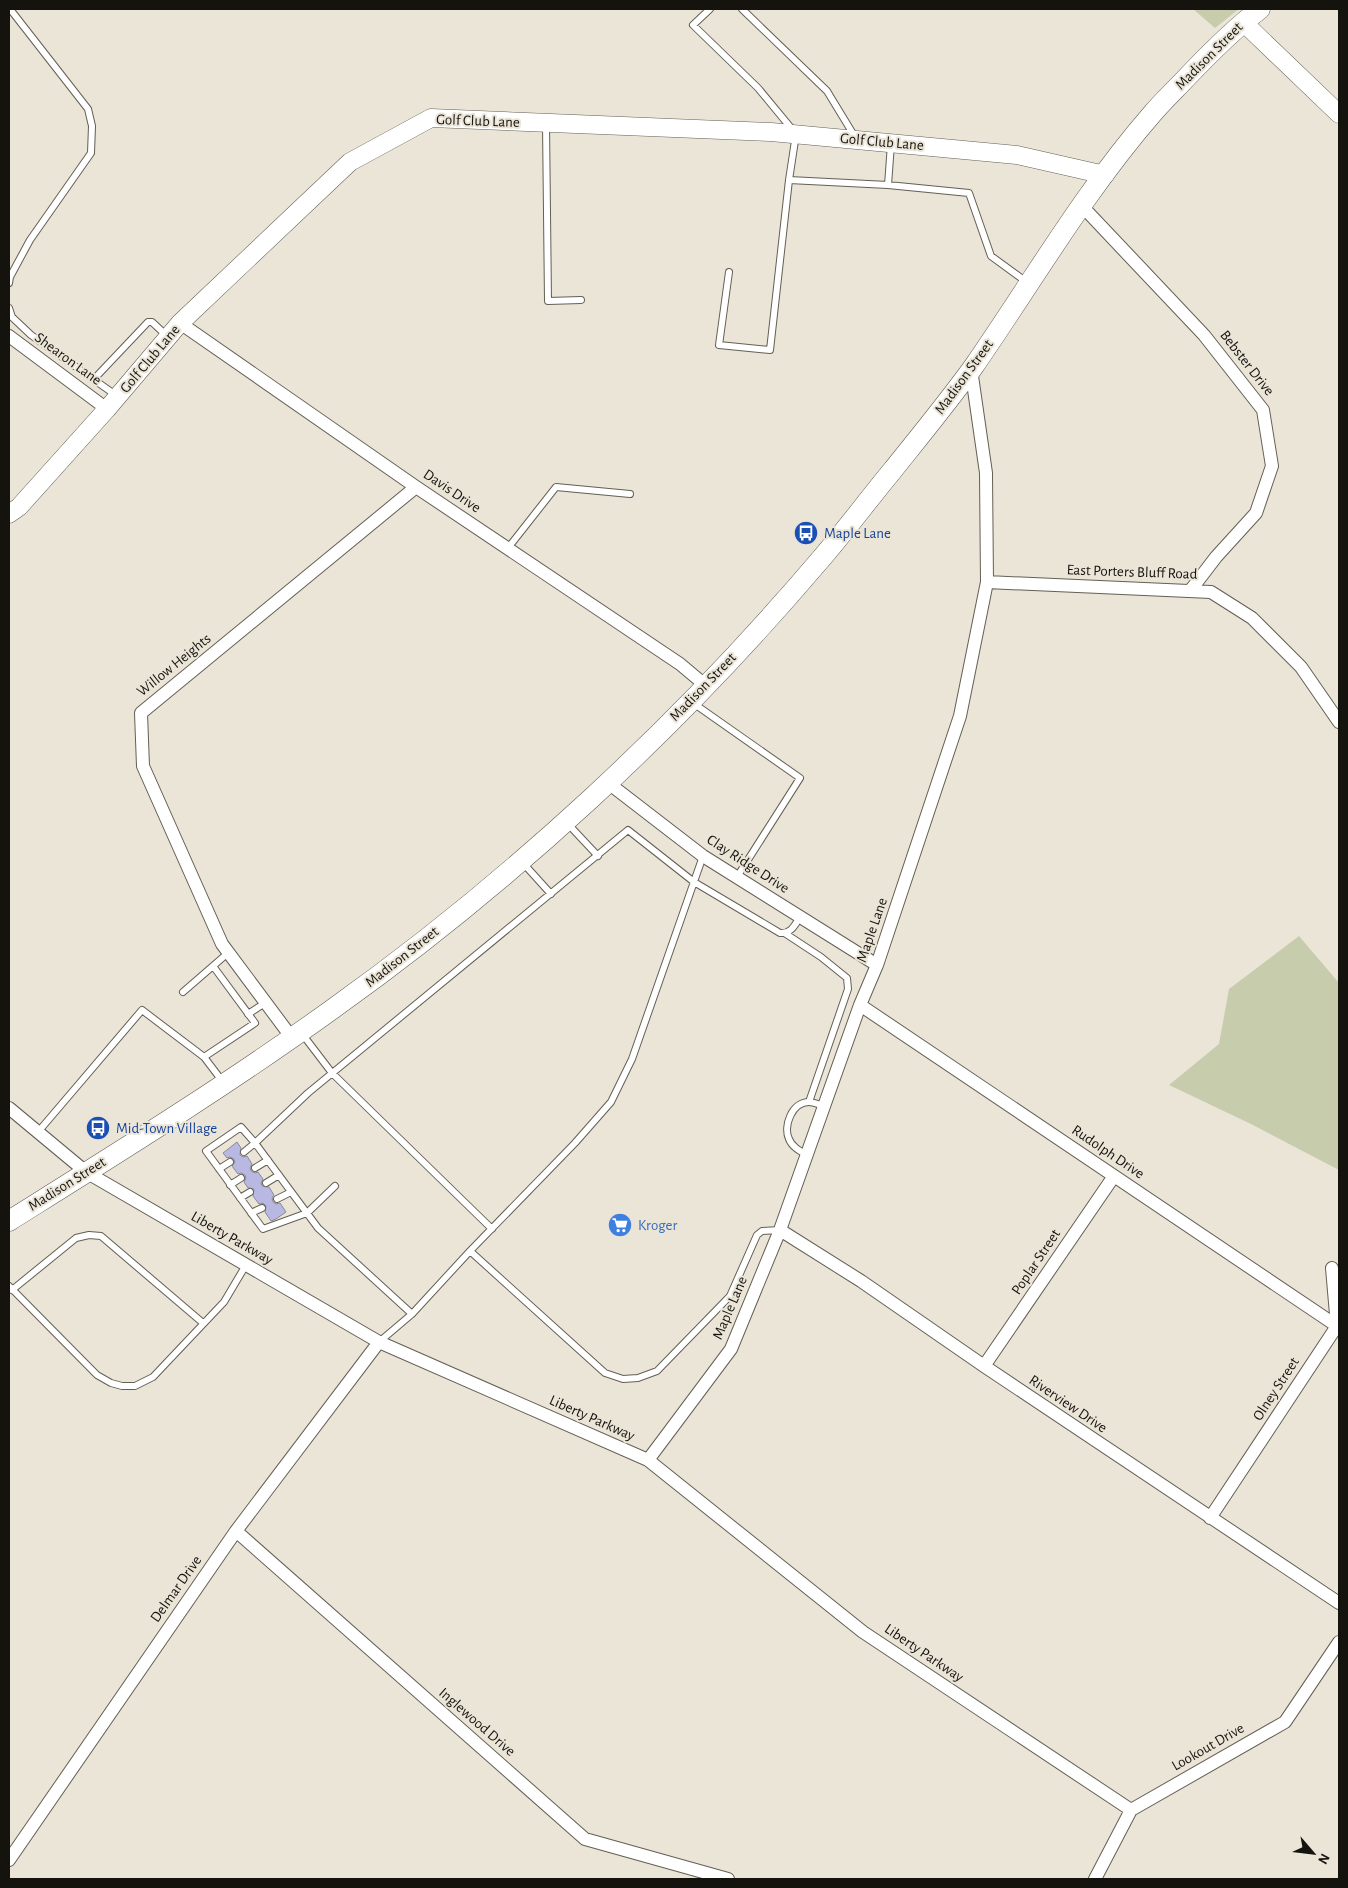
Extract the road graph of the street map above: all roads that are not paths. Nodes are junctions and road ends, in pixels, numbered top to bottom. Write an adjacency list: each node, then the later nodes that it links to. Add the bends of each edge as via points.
1 (10, 9): 16 (lane, via 88,109 92,126 91,154 30,240)
2 (710, 9): 8 (lane, via 693,25 758,88)
3 (742, 9): 9 (lane, via 827,90)
4 (1260, 9): 5 (main road, Madison Street)
5 (1243, 22): 6 (street); 11 (main road, Madison Street, via 1152,114)
6 (1339, 114)
7 (546, 123): 8 (street, Golf Club Lane); 18 (lane, via 548,301); 20 (street, Golf Club Lane, via 431,118 350,162)
8 (796, 134): 9 (street, Golf Club Lane); 12 (lane)
9 (857, 140): 10 (street, Golf Club Lane)
10 (891, 143): 11 (street, Golf Club Lane, via 1017,155); 13 (lane)
11 (1105, 175): 14 (main road, Madison Street)
12 (789, 180): 13 (lane); 15 (lane, via 770,350 719,345)
13 (888, 185): 17 (lane, via 969,193 991,256)
14 (1082, 206): 17 (main road, Madison Street); 31 (street, Bebster Drive, via 1204,335 1262,410 1272,466 1256,513)
15 (729, 272)
16 (9, 283)
17 (1029, 283): 23 (main road, Madison Street)
18 (581, 300)
19 (9, 308): 24 (lane, via 12,318 31,335)
20 (180, 323): 22 (street, Golf Club Lane); 26 (street, Davis Drive)
21 (9, 336): 25 (street, Shearon Lane)
22 (168, 337): 24 (lane, via 148,322); 25 (street, Golf Club Lane)
23 (971, 369): 30 (street, Maple Lane, via 986,473); 32 (main road, Madison Street, via 821,559)
24 (94, 380): 25 (lane)
25 (113, 402): 28 (street, Golf Club Lane, via 19,508)
26 (416, 487): 29 (street, Davis Drive); 45 (street, Willow Heights, via 141,713 143,766)
27 (630, 494): 29 (lane, via 556,487)
28 (9, 514)
29 (508, 548): 32 (street, Davis Drive, via 680,664)
30 (987, 582): 31 (street, East Porters Bluff Road); 46 (street, Maple Lane, via 960,716)
31 (1190, 591): 34 (street, East Porters Bluff Road, via 1212,592 1252,618 1301,667)
32 (705, 685): 33 (main road, Madison Street)
33 (690, 701): 35 (main road, Madison Street); 40 (lane, via 800,778)
34 (1339, 722)
35 (608, 782): 36 (main road, Madison Street); 38 (street, Clay Ridge Drive)
36 (565, 821): 37 (lane); 39 (main road, Madison Street)
37 (598, 856): 41 (lane, via 628,830); 42 (lane)
38 (702, 856): 40 (street, Clay Ridge Drive); 41 (lane)
39 (521, 860): 42 (lane); 52 (main road, Madison Street, via 396,962)
40 (737, 877): 43 (street, Clay Ridge Drive)
41 (694, 882): 44 (lane); 82 (lane, via 632,1059 611,1102)
42 (551, 894): 54 (lane)
43 (800, 917): 44 (lane); 46 (street, Clay Ridge Drive)
44 (786, 934): 56 (lane, via 848,978 848,989)
45 (228, 953): 47 (lane); 49 (street, Willow Heights)
46 (877, 965): 50 (street, Maple Lane)
47 (213, 966): 48 (lane); 51 (lane)
48 (183, 992)
49 (265, 1003): 51 (lane); 52 (street, Willow Heights)
50 (860, 1005): 57 (street, Maple Lane); 69 (street, Rudolph Drive)
51 (248, 1014): 53 (lane, via 255,1023)
52 (296, 1035): 54 (lane); 55 (main road, Madison Street)
53 (204, 1057): 55 (lane); 59 (lane, via 142,1010)
54 (332, 1074): 60 (lane); 82 (lane)
55 (224, 1084): 67 (main road, Madison Street)
56 (809, 1102): 57 (lane); 62 (lane, via 792,1111 786,1128 796,1149)
57 (824, 1106): 62 (street, Maple Lane)
58 (9, 1108): 59 (street, Liberty Parkway)
59 (38, 1132): 67 (street, Liberty Parkway)
60 (256, 1143): 61 (lane); 63 (lane); 66 (lane, via 241,1127 206,1151)
61 (244, 1152)
62 (807, 1154): 83 (street, Maple Lane)
63 (268, 1160): 65 (lane); 68 (lane)
64 (230, 1162): 66 (lane)
65 (255, 1168)
66 (220, 1170): 72 (lane)
67 (86, 1172): 81 (main road, Madison Street); 85 (street, Liberty Parkway)
68 (279, 1175): 71 (lane); 75 (lane)
69 (1114, 1176): 90 (street, Rudolph Drive); 92 (street, Poplar Street)
70 (241, 1178): 72 (lane)
71 (266, 1183)
72 (230, 1185): 76 (lane)
73 (335, 1186): 80 (lane)
74 (250, 1192): 76 (lane)
75 (291, 1192): 77 (lane); 80 (lane)
76 (240, 1198): 79 (lane)
77 (277, 1199)
78 (262, 1208): 79 (lane)
79 (251, 1213): 80 (lane, via 263,1229)
80 (307, 1213): 88 (lane, via 318,1228)
81 (9, 1221)
82 (492, 1228): 84 (lane)
83 (780, 1230): 84 (lane, via 757,1234 730,1296 657,1371 638,1378 623,1379 605,1373); 92 (street, Riverview Drive); 93 (street, Maple Lane, via 731,1349)
84 (470, 1251): 88 (lane)
85 (246, 1265): 89 (lane, via 224,1302); 91 (street, Liberty Parkway)
86 (1332, 1268): 90 (street)
87 (10, 1288): 89 (lane, via 76,1238 101,1236); 89 (lane, via 97,1375 111,1384 135,1386 153,1377)
88 (412, 1314): 91 (lane)
89 (203, 1324)
90 (1337, 1326): 94 (street, Olney Street)
91 (379, 1342): 93 (street, Liberty Parkway); 95 (street, Delmar Drive)
92 (984, 1366): 94 (street, Riverview Drive)
93 (648, 1460): 98 (street, Liberty Parkway, via 863,1632)
94 (1210, 1518): 96 (street, Riverview Drive)
95 (236, 1531): 99 (street, Delmar Drive); 100 (street, Inglewood Drive, via 585,1839)
96 (1339, 1603)
97 (1339, 1642): 98 (street, Lookout Drive, via 1285,1722)
98 (1131, 1810): 101 (street)
99 (9, 1860)
100 (728, 1879)
101 (1095, 1879)

